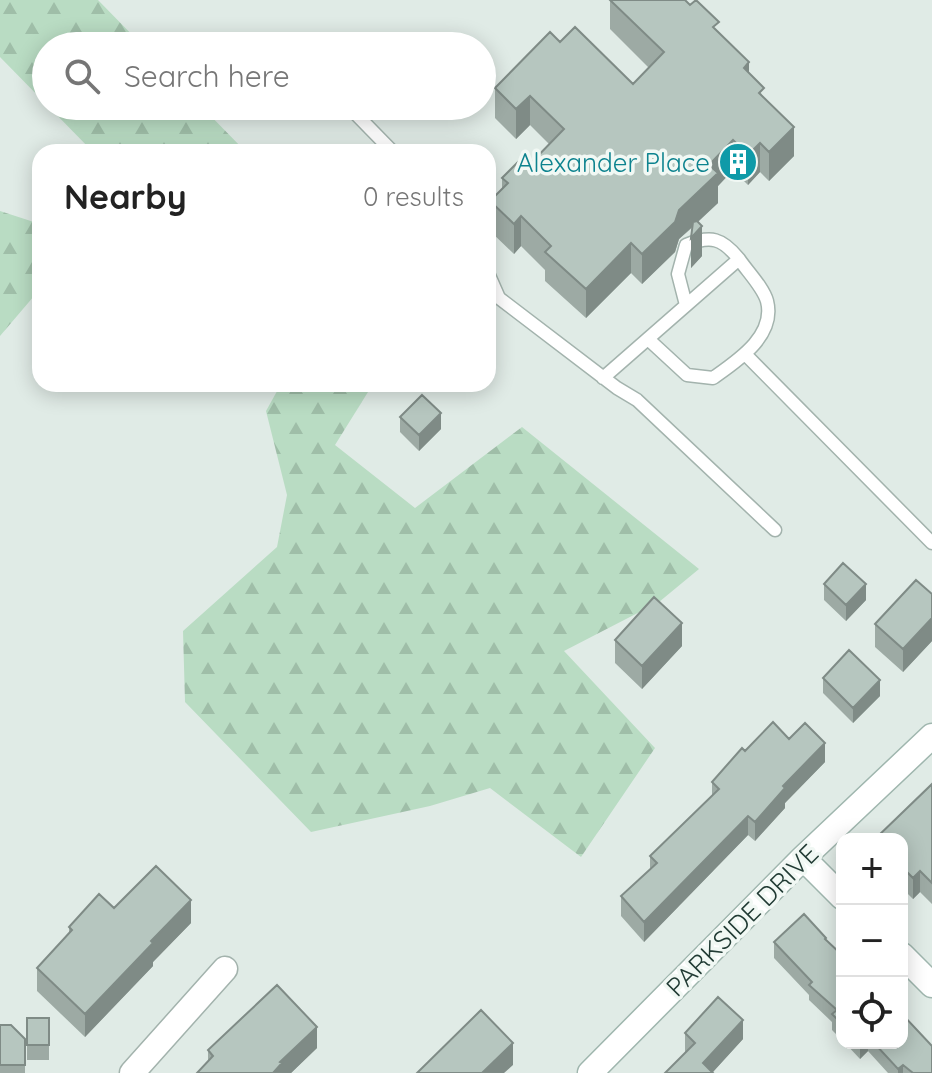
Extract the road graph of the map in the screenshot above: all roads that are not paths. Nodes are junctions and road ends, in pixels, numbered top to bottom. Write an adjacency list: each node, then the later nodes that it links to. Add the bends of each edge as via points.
1 (362, 120): 2 (lane)
2 (385, 144)
3 (739, 259): 5 (lane); 5 (lane, via 727,244 705,238 686,245 678,274); 7 (lane, via 767,299 767,324)
4 (496, 291): 8 (lane)
5 (686, 305): 6 (lane)
6 (648, 339): 7 (lane, via 687,375 713,378); 8 (lane)
7 (746, 355): 10 (lane)
8 (603, 378): 9 (lane, via 637,400)
9 (775, 530)
10 (932, 543)
11 (932, 736): 12 (main road, PARKSIDE DRIVE)
12 (803, 858): 13 (main road); 18 (main road, PARKSIDE DRIVE)
13 (836, 891)
14 (908, 961): 16 (main road)
15 (225, 969): 17 (main road)
16 (932, 985)
17 (132, 1073)
18 (590, 1073)

